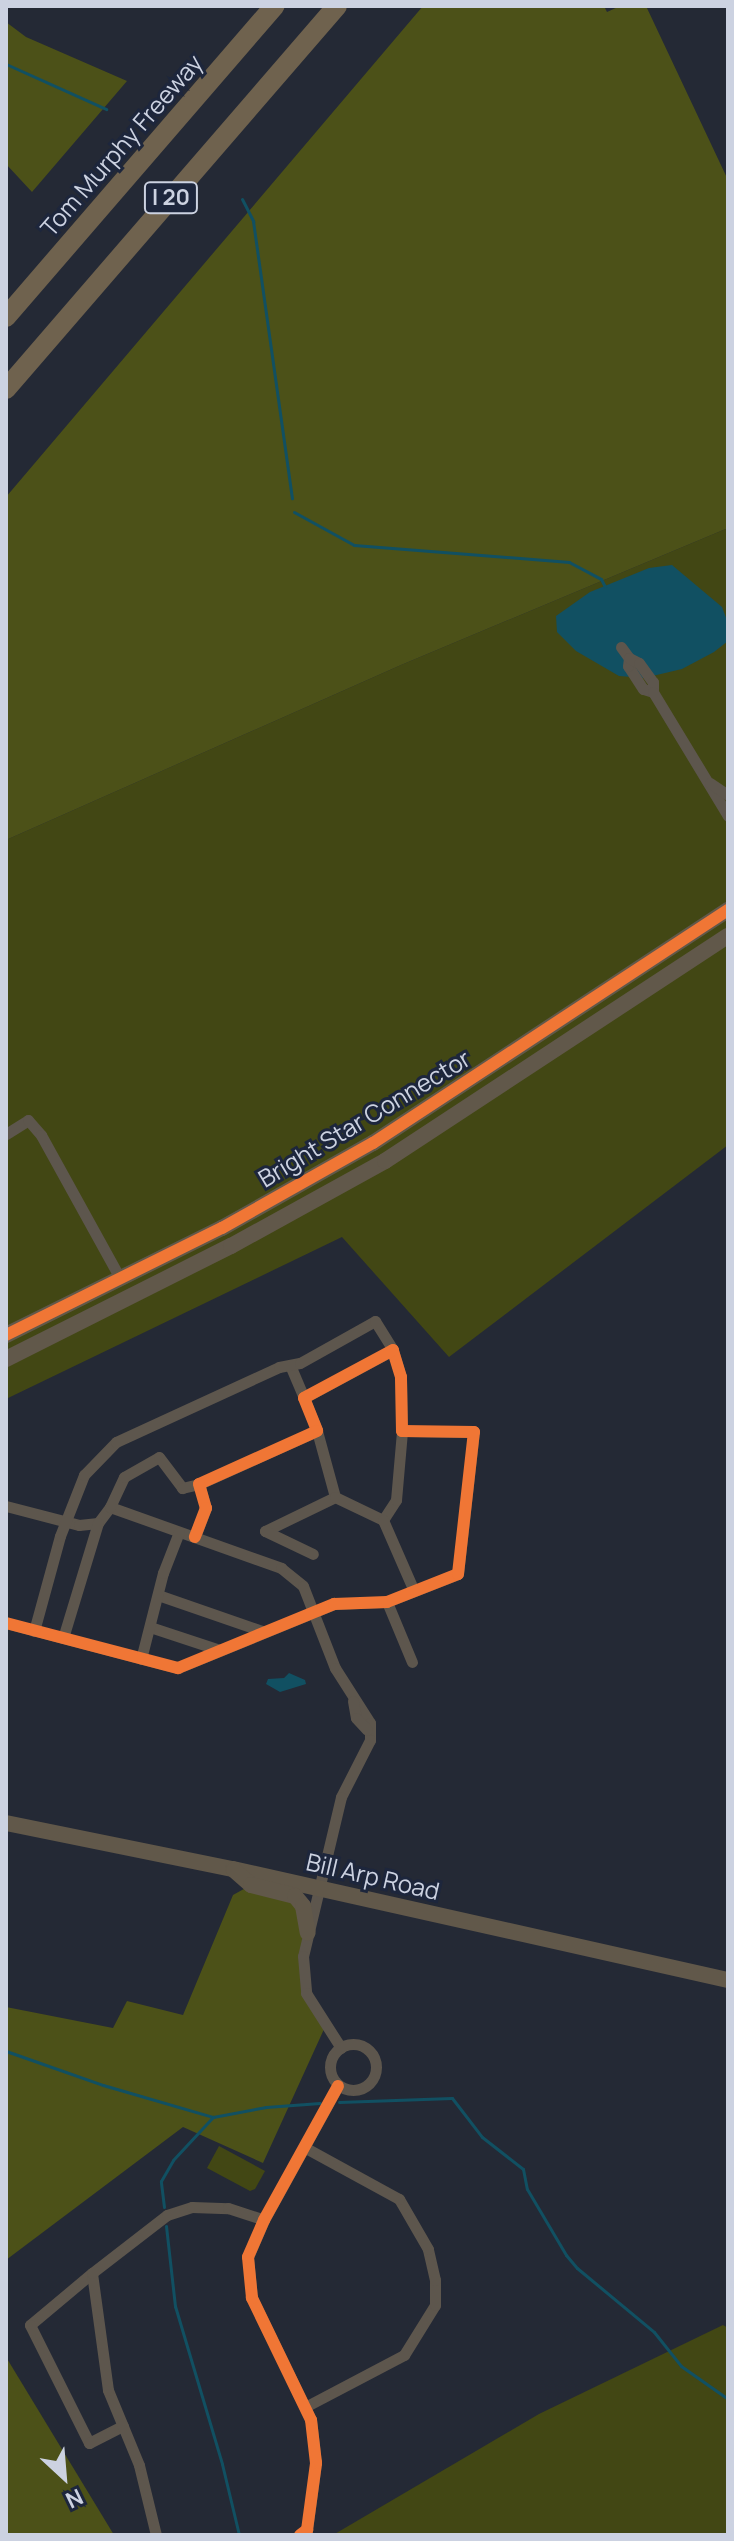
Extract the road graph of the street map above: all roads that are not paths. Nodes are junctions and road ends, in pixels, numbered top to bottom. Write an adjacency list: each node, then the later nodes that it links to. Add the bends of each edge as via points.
1 (274, 6): 3 (highway, Tom Murphy Freeway / I 20)
2 (337, 6): 4 (highway, I 20)
3 (6, 317)
4 (6, 389)
5 (621, 647): 6 (street, via 653,682 653,692)
6 (710, 783): 7 (street); 8 (street)
7 (728, 795)
8 (728, 816)
9 (728, 910): 12 (street, Bright Star Connector, via 373,1143)
10 (728, 936): 15 (street, Bright Star Connector, via 385,1161 231,1246)
11 (6, 1134): 12 (street, via 28,1120 41,1135)
12 (120, 1278): 13 (street, Bright Star Connector)
13 (6, 1335)
14 (393, 1350): 16 (street, via 375,1321); 17 (street); 19 (street, via 401,1377)
15 (6, 1359)
16 (290, 1365): 17 (street); 25 (street, via 116,1442 84,1475)
17 (304, 1398): 18 (street)
18 (317, 1431): 20 (street); 21 (street)
19 (402, 1431): 24 (street, via 396,1500); 30 (street, via 474,1432 458,1574)
20 (199, 1484): 23 (street, via 182,1488 159,1457 124,1477); 28 (street, via 206,1508)
21 (335, 1497): 24 (street); 29 (street, via 265,1531)
22 (6, 1506): 25 (street)
23 (110, 1507): 26 (street); 27 (street)
24 (383, 1520): 30 (street)
25 (66, 1522): 26 (street); 36 (street)
26 (98, 1523): 38 (street)
27 (179, 1532): 28 (street); 31 (street)
28 (195, 1537): 33 (street, via 281,1568 303,1586)
29 (313, 1554)
30 (414, 1591): 32 (street)
31 (158, 1595): 35 (street); 37 (street)
32 (387, 1602): 33 (street, via 334,1604); 41 (street)
33 (313, 1612): 37 (street); 44 (street, via 370,1740 341,1797)
34 (6, 1623): 36 (street)
35 (150, 1627): 39 (street); 40 (street)
36 (34, 1631): 38 (street)
37 (262, 1631): 39 (street)
38 (63, 1638): 40 (street)
39 (217, 1649): 40 (street, via 178,1668)
40 (141, 1659)
41 (412, 1662)
42 (6, 1823): 43 (street, Bill Arp Road)
43 (233, 1869): 44 (street, Bill Arp Road); 45 (street, via 251,1885 295,1896 303,1906)
44 (317, 1888): 45 (street); 46 (street, Bill Arp Road)
45 (308, 1933): 47 (street, via 303,1956 306,1993)
46 (728, 1980)
47 (341, 2048): 48 (street, via 330,2069); 48 (street, via 360,2044 377,2063 370,2083 347,2090)
48 (338, 2086): 49 (street)
49 (306, 2148): 50 (street); 52 (street, via 399,2199 428,2249 435,2305 404,2355)
50 (264, 2220): 51 (street, via 228,2208 192,2207 167,2215); 52 (street, via 248,2257 252,2298)
51 (92, 2273): 53 (street, via 108,2390); 53 (street, via 30,2325 89,2443)
52 (305, 2407): 55 (street, via 316,2463 307,2530)
53 (123, 2426): 54 (street, via 139,2465)
54 (156, 2535)
55 (300, 2535)

